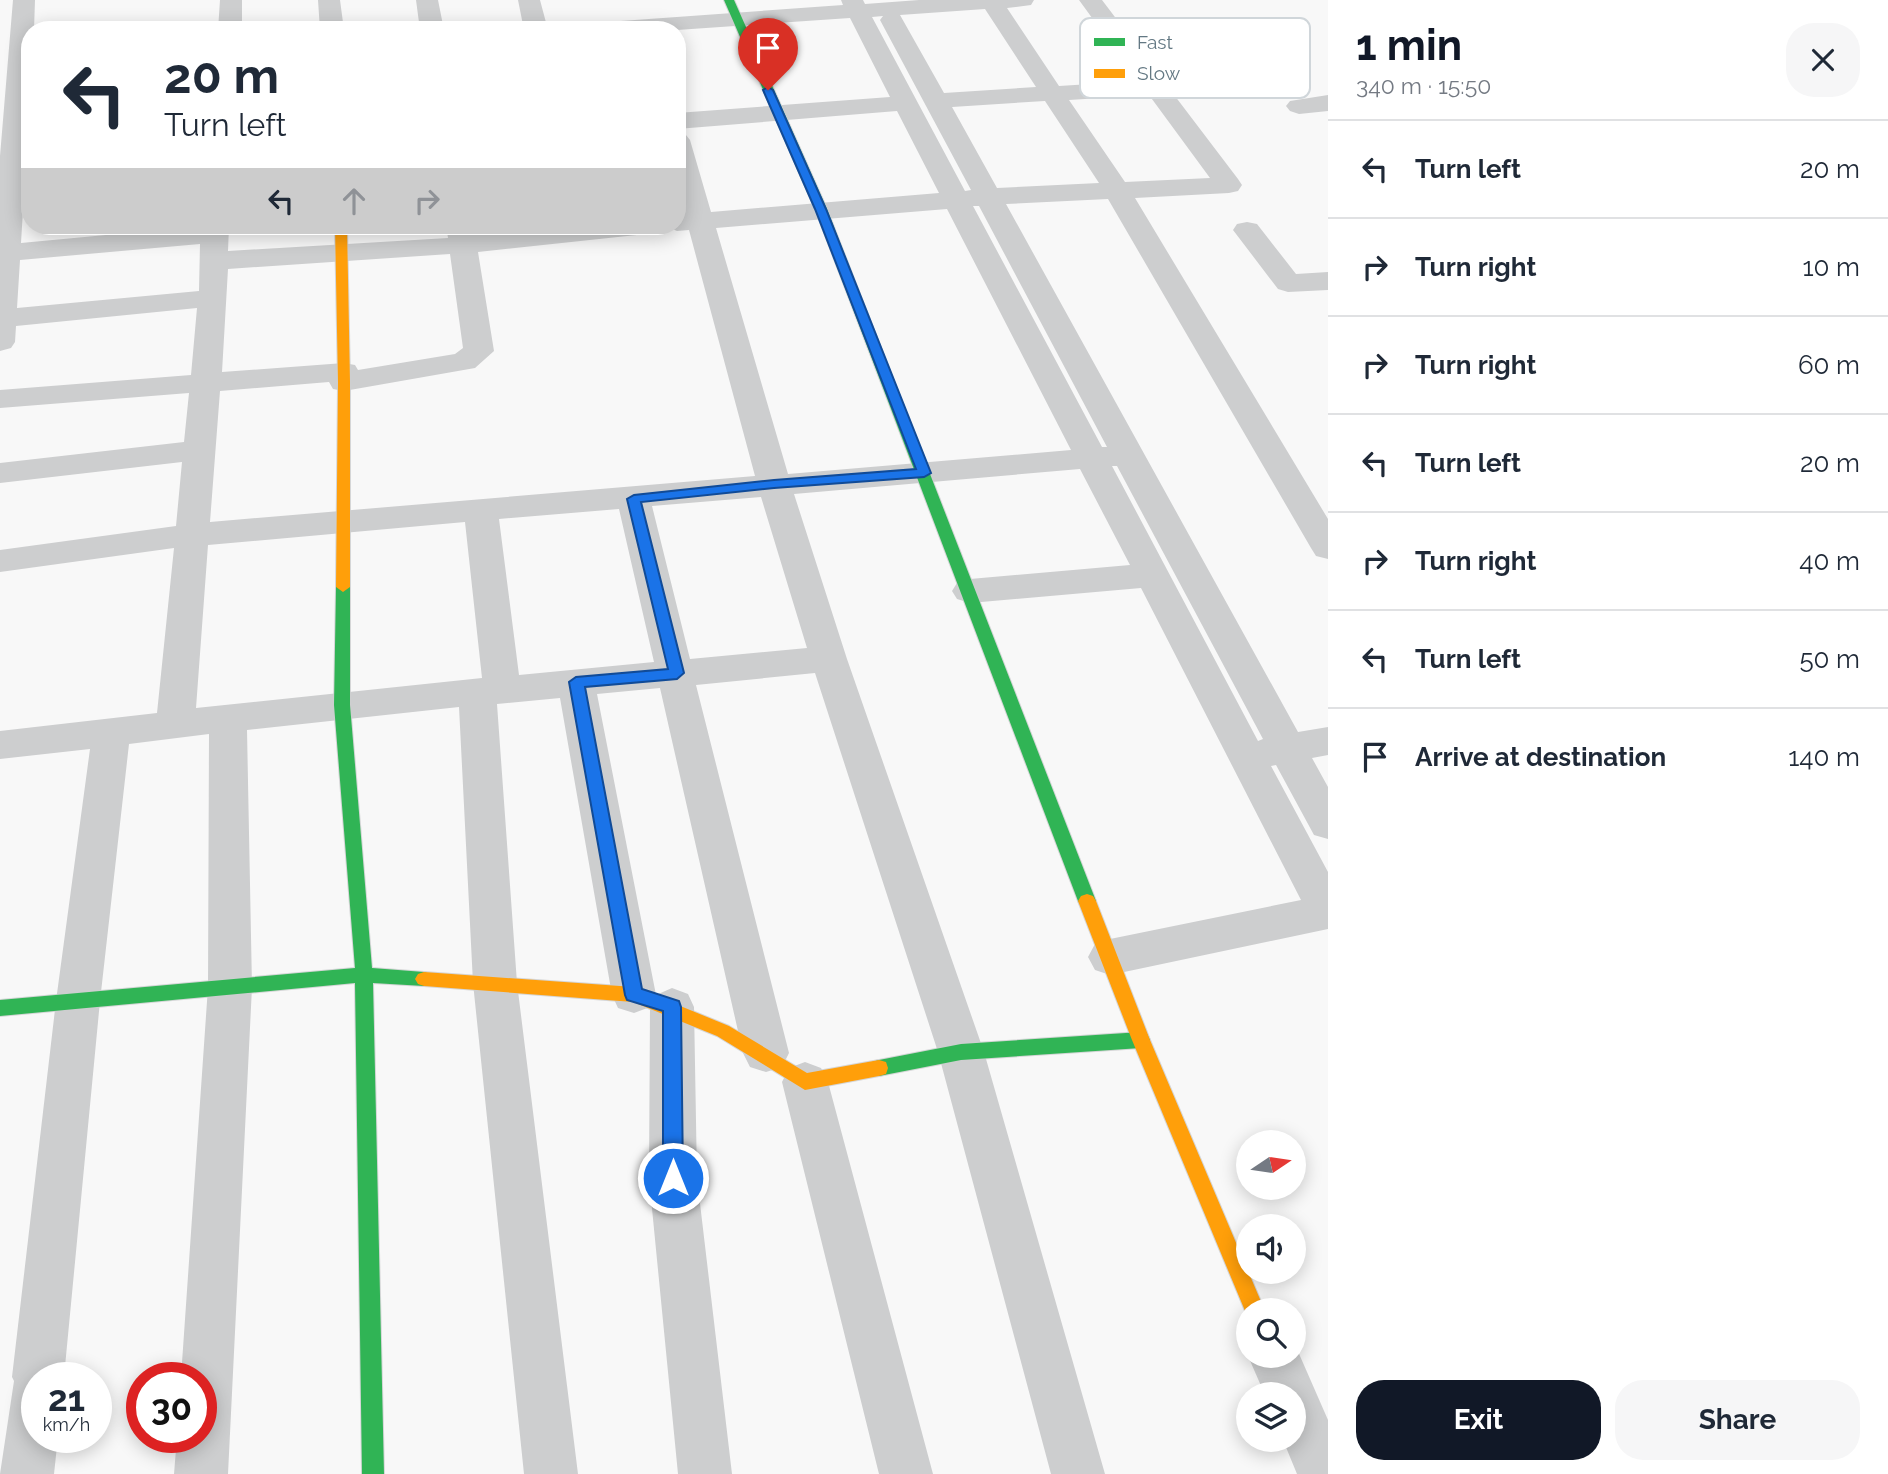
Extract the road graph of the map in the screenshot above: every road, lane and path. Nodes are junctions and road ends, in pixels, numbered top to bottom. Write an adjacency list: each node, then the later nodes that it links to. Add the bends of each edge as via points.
1 (24, 0): 14 (street)
2 (231, 0): 15 (street)
3 (329, 0): 16 (street)
4 (427, 0): 17 (street)
5 (529, 0): 18 (street)
6 (634, 0): 19 (street)
7 (1023, 0): 9 (street)
8 (1090, 0): 13 (street)
9 (990, 1): 10 (street); 22 (street)
10 (884, 4): 11 (street); 24 (street)
11 (855, 5): 12 (street); 24 (street)
12 (733, 10): 20 (street); 27 (street)
13 (1103, 18)
14 (24, 21)
15 (230, 21)
16 (331, 21)
17 (430, 21)
18 (534, 21)
19 (641, 21)
20 (678, 21)
21 (1080, 91): 22 (street)
22 (1052, 93): 24 (street); 31 (street)
23 (1163, 98): 31 (street, via 1229,185)
24 (921, 102): 27 (street); 32 (street)
25 (1328, 103): 26 (street)
26 (1299, 106)
27 (779, 113): 28 (street); 34 (street)
28 (686, 120)
29 (21, 146): 30 (street)
30 (20, 173): 40 (street)
31 (1116, 190): 32 (street); 57 (street)
32 (972, 198): 34 (street); 48 (street); 49 (street)
33 (686, 202): 35 (street)
34 (821, 209): 35 (street); 51 (street)
35 (689, 222): 52 (street)
36 (1247, 230): 41 (street, via 1288,283)
37 (462, 235): 38 (street); 44 (street, via 480,351 464,362)
38 (341, 239): 39 (street); 44 (street)
39 (214, 240): 40 (street); 42 (street)
40 (5, 253): 43 (street)
41 (1328, 281)
42 (213, 298): 43 (street); 45 (street)
43 (1, 330)
44 (344, 377): 45 (street); 55 (street)
45 (205, 384): 46 (street); 47 (street)
46 (0, 399)
47 (199, 450): 50 (street); 56 (street)
48 (1127, 455): 49 (street); 71 (street)
49 (1092, 459): 51 (street); 59 (street)
50 (0, 473)
51 (924, 473): 52 (street); 60 (street)
52 (774, 484): 53 (street); 61 (street)
53 (634, 499): 54 (street); 62 (street)
54 (481, 511): 55 (street); 64 (street)
55 (343, 522): 56 (street); 65 (street)
56 (190, 535): 58 (street); 67 (street)
57 (1328, 548)
58 (0, 561)
59 (1152, 575): 60 (street); 72 (street)
60 (970, 592): 75 (street)
61 (829, 659): 62 (street); 83 (street)
62 (677, 673): 63 (street); 84 (street)
63 (576, 682): 64 (street); 80 (street)
64 (490, 691): 65 (street); 77 (street)
65 (342, 705): 66 (street); 76 (street)
66 (228, 720): 67 (street); 78 (street)
67 (175, 726): 68 (street)
68 (111, 733): 70 (street); 79 (street)
69 (1328, 741): 71 (street)
70 (0, 745)
71 (1289, 748): 72 (street); 73 (street)
72 (1245, 757): 74 (street)
73 (1328, 824)
74 (1328, 911): 75 (street)
75 (1111, 957): 82 (street)
76 (364, 975): 77 (street); 78 (street); 92 (street)
77 (495, 983): 80 (street); 93 (street)
78 (230, 987): 79 (street); 91 (street)
79 (78, 1001): 81 (street); 87 (street)
80 (653, 1001): 84 (street); 94 (street)
81 (0, 1008)
82 (1141, 1040): 83 (street); 86 (street)
83 (961, 1052): 85 (street); 96 (street)
84 (766, 1053): 85 (street)
85 (805, 1082): 95 (street)
86 (1250, 1298)
87 (40, 1362)
88 (1306, 1432): 97 (street)
89 (29, 1453): 90 (street)
90 (27, 1474)
91 (201, 1474)
92 (373, 1474)
93 (551, 1474)
94 (705, 1474)
95 (906, 1474)
96 (1078, 1474)
97 (1324, 1474)

